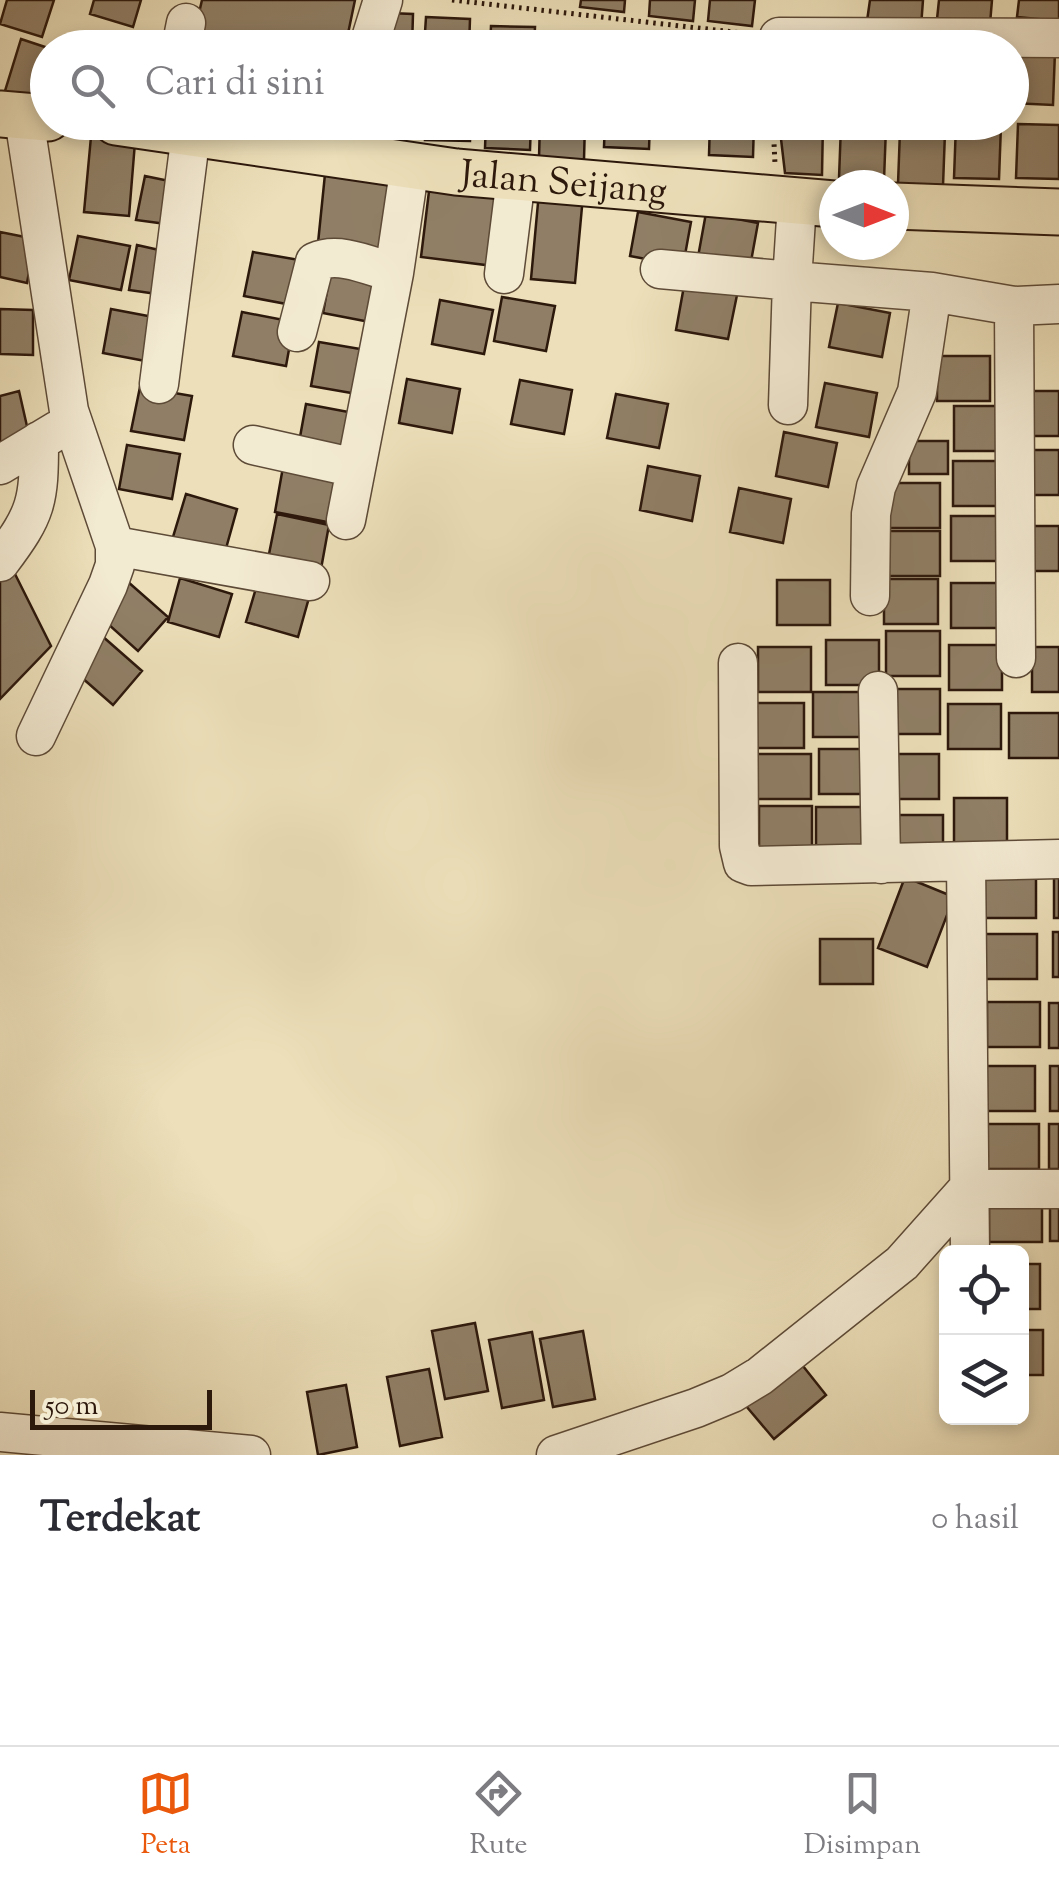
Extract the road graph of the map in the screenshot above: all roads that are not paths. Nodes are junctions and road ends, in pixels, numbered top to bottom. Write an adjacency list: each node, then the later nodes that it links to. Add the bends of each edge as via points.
1 (384, 0): 2 (street)
2 (374, 30)
3 (1029, 38): 4 (street)
4 (1059, 38)
5 (24, 117): 23 (street)
6 (171, 140): 21 (street)
7 (345, 140): 8 (main road, Jalan Seijang)
8 (410, 165): 9 (main road, Jalan Seijang); 14 (street)
9 (516, 178): 10 (main road, Jalan Seijang); 15 (street)
10 (803, 203): 16 (street)
11 (909, 207): 12 (main road)
12 (1059, 212)
13 (660, 269): 16 (street)
14 (394, 273): 20 (street, via 334,257 315,262); 27 (street)
15 (504, 274)
16 (792, 281): 17 (street); 22 (street)
17 (932, 292): 19 (street); 32 (street, via 916,392 876,487)
18 (1059, 304): 19 (street)
19 (1014, 306): 33 (street)
20 (297, 332)
21 (159, 384)
22 (788, 405)
23 (72, 421): 24 (street); 29 (street)
24 (39, 441): 26 (street); 30 (street, via 34,512)
25 (253, 444): 27 (street)
26 (0, 466)
27 (356, 468): 28 (street)
28 (346, 520)
29 (115, 546): 31 (street); 36 (street, via 108,585)
30 (0, 562)
31 (310, 581)
32 (870, 596)
33 (1016, 658)
34 (738, 663): 39 (street, via 743,863)
35 (878, 691): 39 (street)
36 (36, 736)
37 (1059, 859): 38 (street)
38 (966, 862): 39 (street); 40 (street)
39 (881, 864)
40 (968, 1189): 41 (street); 42 (street); 45 (street, via 902,1263 760,1376 696,1408)
41 (1059, 1189)
42 (970, 1245)
43 (0, 1432): 44 (street)
44 (250, 1455)
45 (556, 1455)

